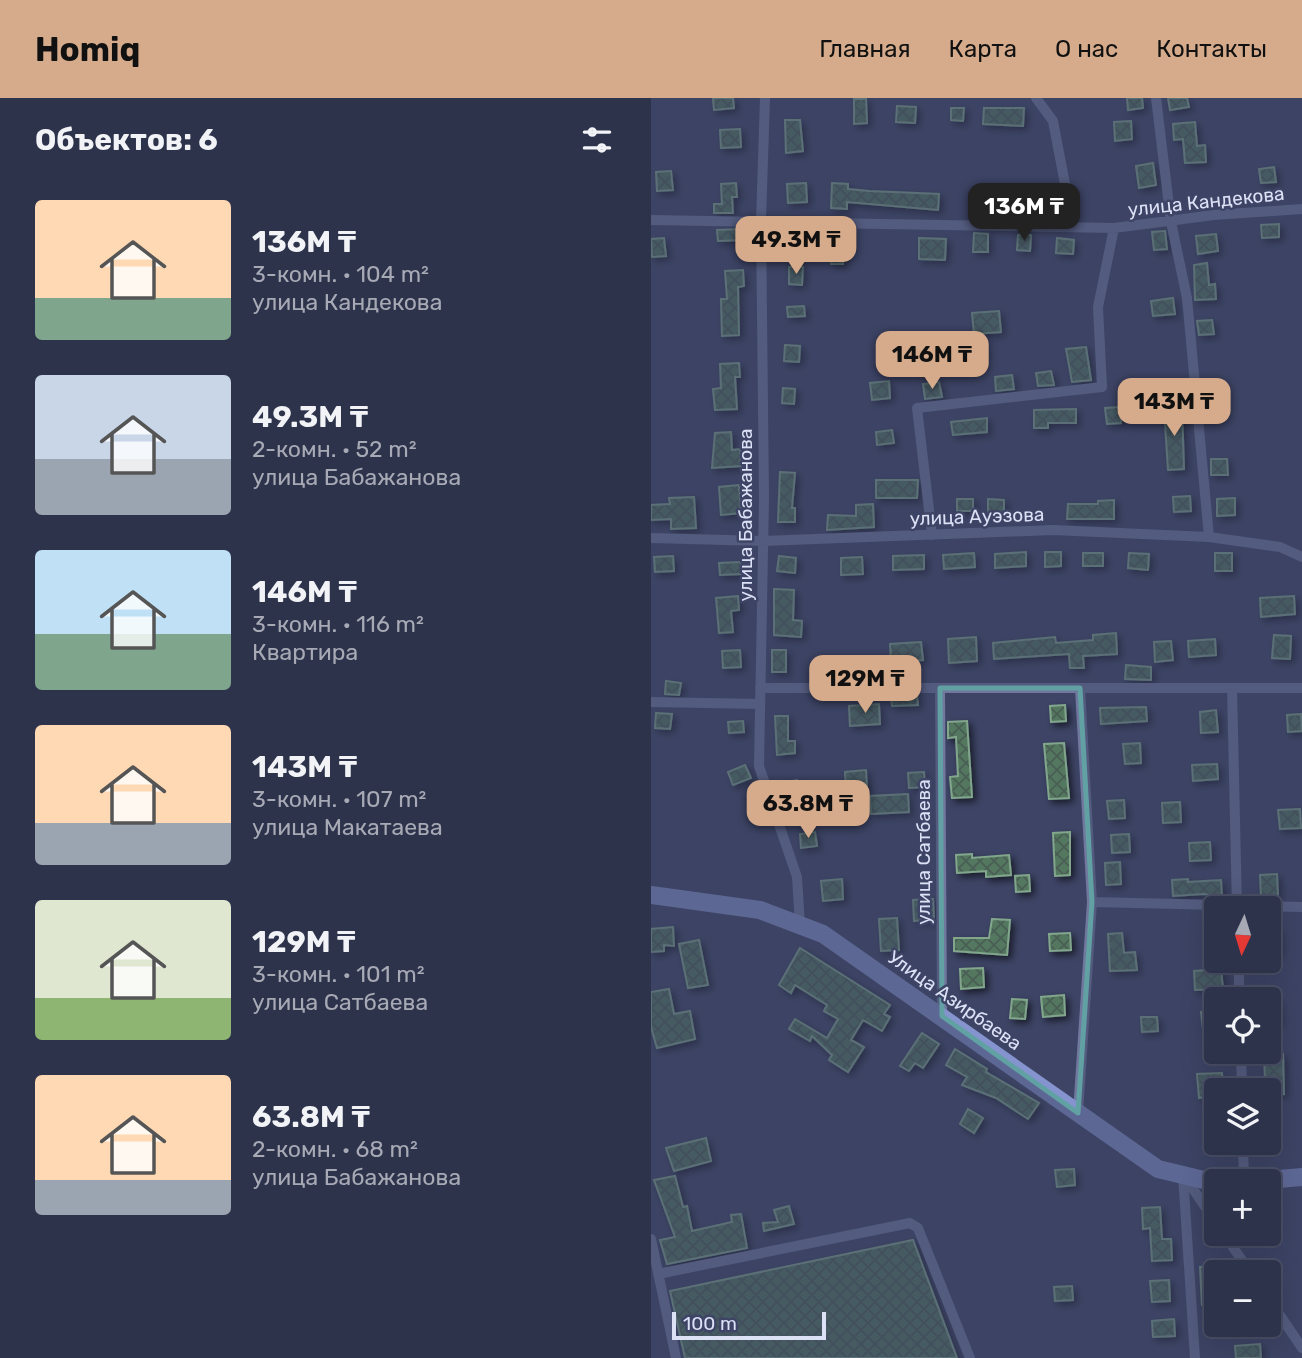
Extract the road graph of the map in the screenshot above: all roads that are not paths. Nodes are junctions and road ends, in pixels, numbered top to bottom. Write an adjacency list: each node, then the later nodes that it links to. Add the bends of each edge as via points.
1 (765, 98): 6 (street, улица Бабажанова)
2 (1036, 98): 8 (street, via 1053,121)
3 (1156, 98): 7 (street)
4 (1302, 209): 7 (street, улица Кандекова)
5 (651, 220): 6 (street, улица Кандекова)
6 (761, 221): 8 (street, улица Кандекова); 13 (street, улица Бабажанова)
7 (1171, 222): 9 (street, улица Кандекова); 11 (street, via 1187,298)
8 (1073, 226): 9 (street, улица Кандекова)
9 (1114, 228): 10 (street, via 1098,307 1102,387 917,408)
10 (932, 535): 11 (street, улица Ауэзова, via 1053,530); 13 (street, улица Ауэзова)
11 (1209, 537): 14 (street, улица Ауэзова, via 1280,547)
12 (651, 538): 13 (street, улица Ауэзова)
13 (764, 541): 15 (street, улица Бабажанова)
14 (1302, 557)
15 (760, 688): 16 (street); 21 (street, улица Бабажанова)
16 (940, 688): 17 (street); 29 (street, улица Сатбаева)
17 (1080, 688): 18 (street); 24 (street)
18 (1232, 688): 19 (street); 23 (street)
19 (1302, 688)
20 (651, 702): 21 (street)
21 (760, 704): 28 (street, улица Бабажанова, via 759,766 797,877)
22 (651, 895): 28 (main road, Улица Азирбаева, via 760,910)
23 (1237, 896)
24 (1092, 902): 25 (street); 30 (street)
25 (1204, 907)
26 (1281, 907): 27 (street)
27 (1302, 907)
28 (800, 926): 29 (main road, Улица Азирбаева, via 823,934)
29 (942, 1016): 30 (main road, Улица Азирбаева)
30 (1078, 1113): 31 (main road, Улица Азирбаева, via 1158,1169)
31 (1183, 1175): 34 (main road, Улица Азирбаева); 35 (street); 42 (street)
32 (1302, 1177): 33 (main road)
33 (1281, 1179)
34 (1204, 1180)
35 (1204, 1206)
36 (651, 1239): 37 (street)
37 (658, 1274): 40 (street); 41 (street, via 910,1223 918,1228)
38 (1281, 1317): 39 (street)
39 (1302, 1348)
40 (676, 1358)
41 (970, 1358)
42 (1195, 1358)

